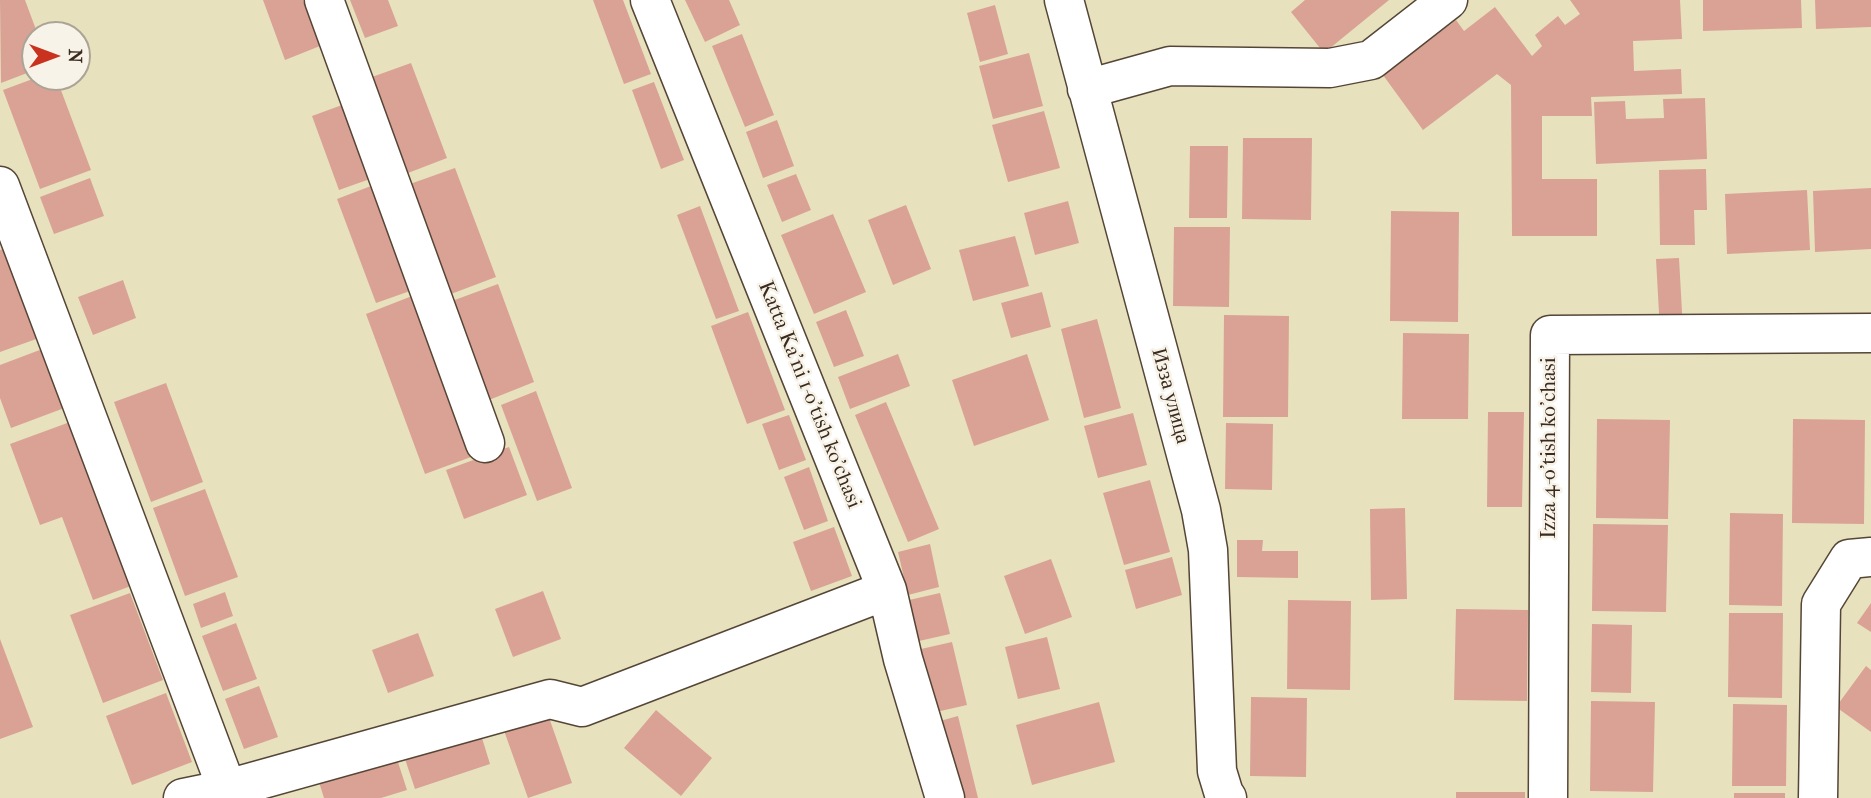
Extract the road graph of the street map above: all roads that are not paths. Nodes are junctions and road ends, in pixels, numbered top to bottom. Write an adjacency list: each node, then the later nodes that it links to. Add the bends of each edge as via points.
1 (324, 0): 8 (street)
2 (650, 0): 10 (street, Katta Ka'ni 1-o'tish ko'chasi)
3 (1064, 0): 5 (street, Изза улица)
4 (1448, 0): 5 (street, via 1371,61 1330,68 1170,66)
5 (1087, 89): 12 (street, Изза улица, via 1201,510 1208,550 1217,771)
6 (0, 186): 11 (street)
7 (1871, 333): 15 (street, Izza 4-o'tish ko'chasi, via 1550,335)
8 (485, 443)
9 (1871, 557): 16 (street, via 1849,559 1821,604)
10 (887, 590): 11 (street, via 582,707 550,699); 14 (street, Katta Ka'ni 1-o'tish ko'chasi)
11 (227, 789): 13 (street)
12 (1222, 797)
13 (183, 798)
14 (946, 798)
15 (1548, 798)
16 (1818, 798)

